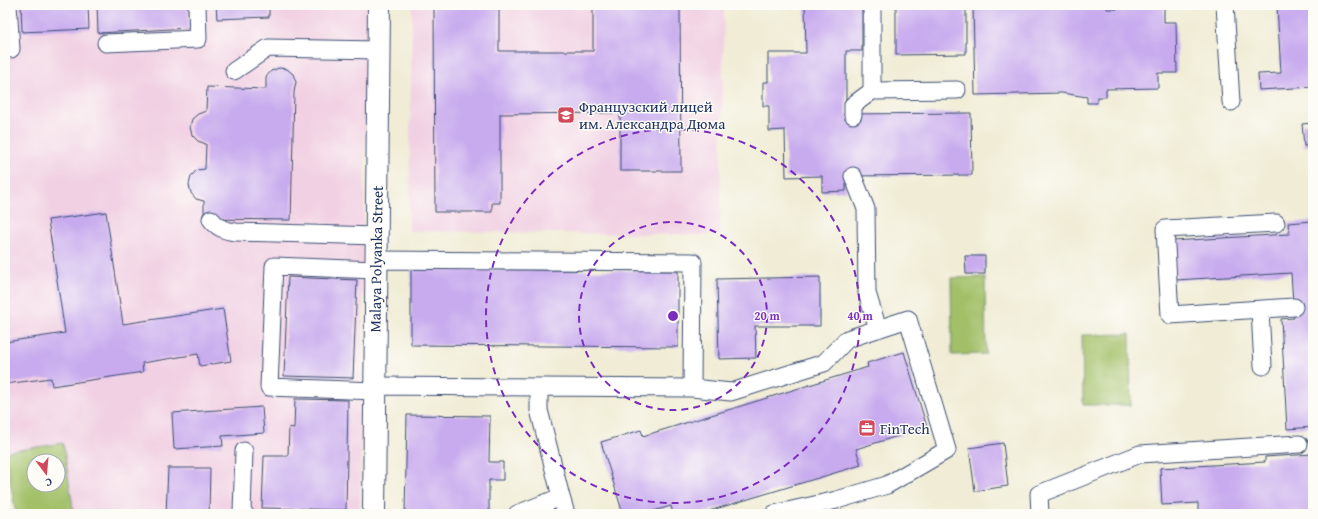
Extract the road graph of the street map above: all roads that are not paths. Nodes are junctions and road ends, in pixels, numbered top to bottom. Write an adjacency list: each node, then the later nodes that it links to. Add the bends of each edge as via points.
1 (8, 5): 7 (lane)
2 (197, 5): 6 (lane, via 198,39)
3 (379, 5): 8 (street, Malaya Polyanka Street)
4 (872, 5): 11 (lane)
5 (1225, 5): 12 (lane)
6 (106, 43)
7 (11, 49)
8 (379, 50): 9 (lane, via 268,48); 17 (street, Malaya Polyanka Street)
9 (234, 71)
10 (957, 90): 11 (lane)
11 (872, 91): 13 (lane, via 853,105)
12 (1231, 102)
13 (853, 114)
14 (853, 176): 21 (lane, via 866,209 867,293)
15 (211, 219): 17 (lane, via 222,229 236,232)
16 (1276, 222): 20 (lane, via 1165,229 1170,315)
17 (377, 236): 18 (street, Malaya Polyanka Street)
18 (376, 265): 24 (lane, via 693,262); 25 (street, Malaya Polyanka Street); 25 (lane, via 274,266 269,387)
19 (1294, 308): 20 (lane)
20 (1260, 310): 22 (lane)
21 (878, 329): 24 (lane, via 847,338 824,363 731,392); 29 (lane, via 908,320 947,450 887,485)
22 (1263, 366)
23 (539, 387): 24 (lane); 25 (lane); 28 (lane, via 539,410)
24 (692, 388)
25 (375, 389): 31 (street, Malaya Polyanka Street)
26 (1299, 444): 35 (lane, via 1140,454 1039,494)
27 (244, 451): 30 (lane, via 242,513)
28 (561, 497): 32 (lane); 33 (lane)
29 (839, 507): 34 (lane)
30 (245, 514)
31 (374, 514)
32 (517, 514)
33 (566, 514)
34 (774, 514)
35 (1040, 514)

